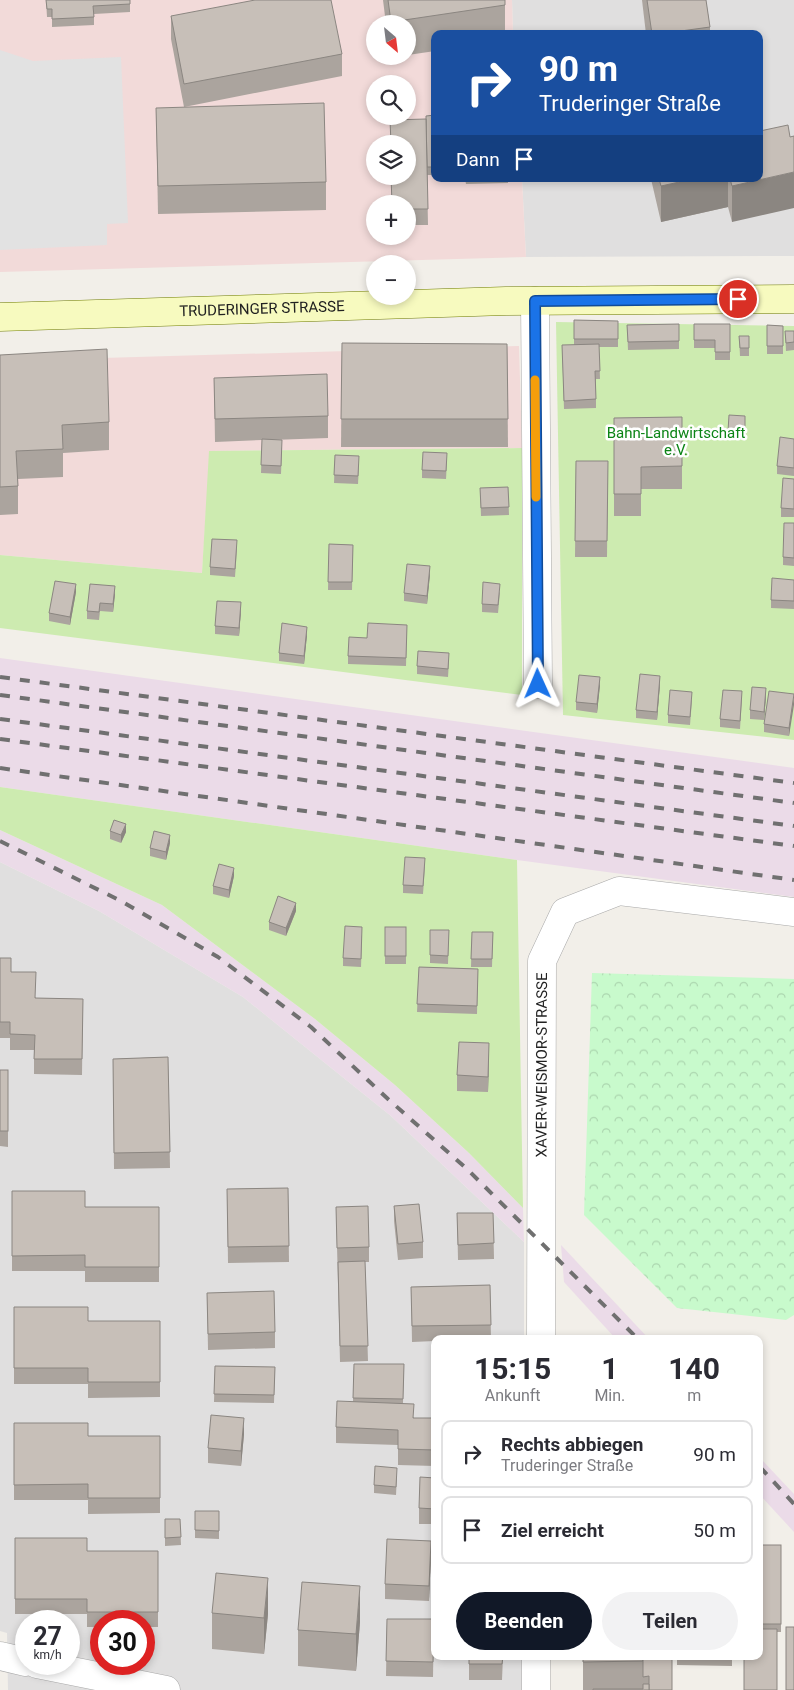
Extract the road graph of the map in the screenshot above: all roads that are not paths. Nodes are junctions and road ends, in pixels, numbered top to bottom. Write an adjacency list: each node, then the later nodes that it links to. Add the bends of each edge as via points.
1 (794, 299): 2 (street, TRUDERINGER STRASSE)
2 (535, 301): 3 (street, TRUDERINGER STRASSE); 4 (street)
3 (0, 317)
4 (538, 684)
5 (794, 912): 6 (street, XAVER-WEISMOR-STRASSE, via 619,891 565,912 542,961)
6 (541, 1335)
7 (0, 1656): 8 (street)
8 (15, 1659)
9 (536, 1660): 12 (street)
10 (80, 1673): 11 (street)
11 (166, 1690)
12 (536, 1690)

